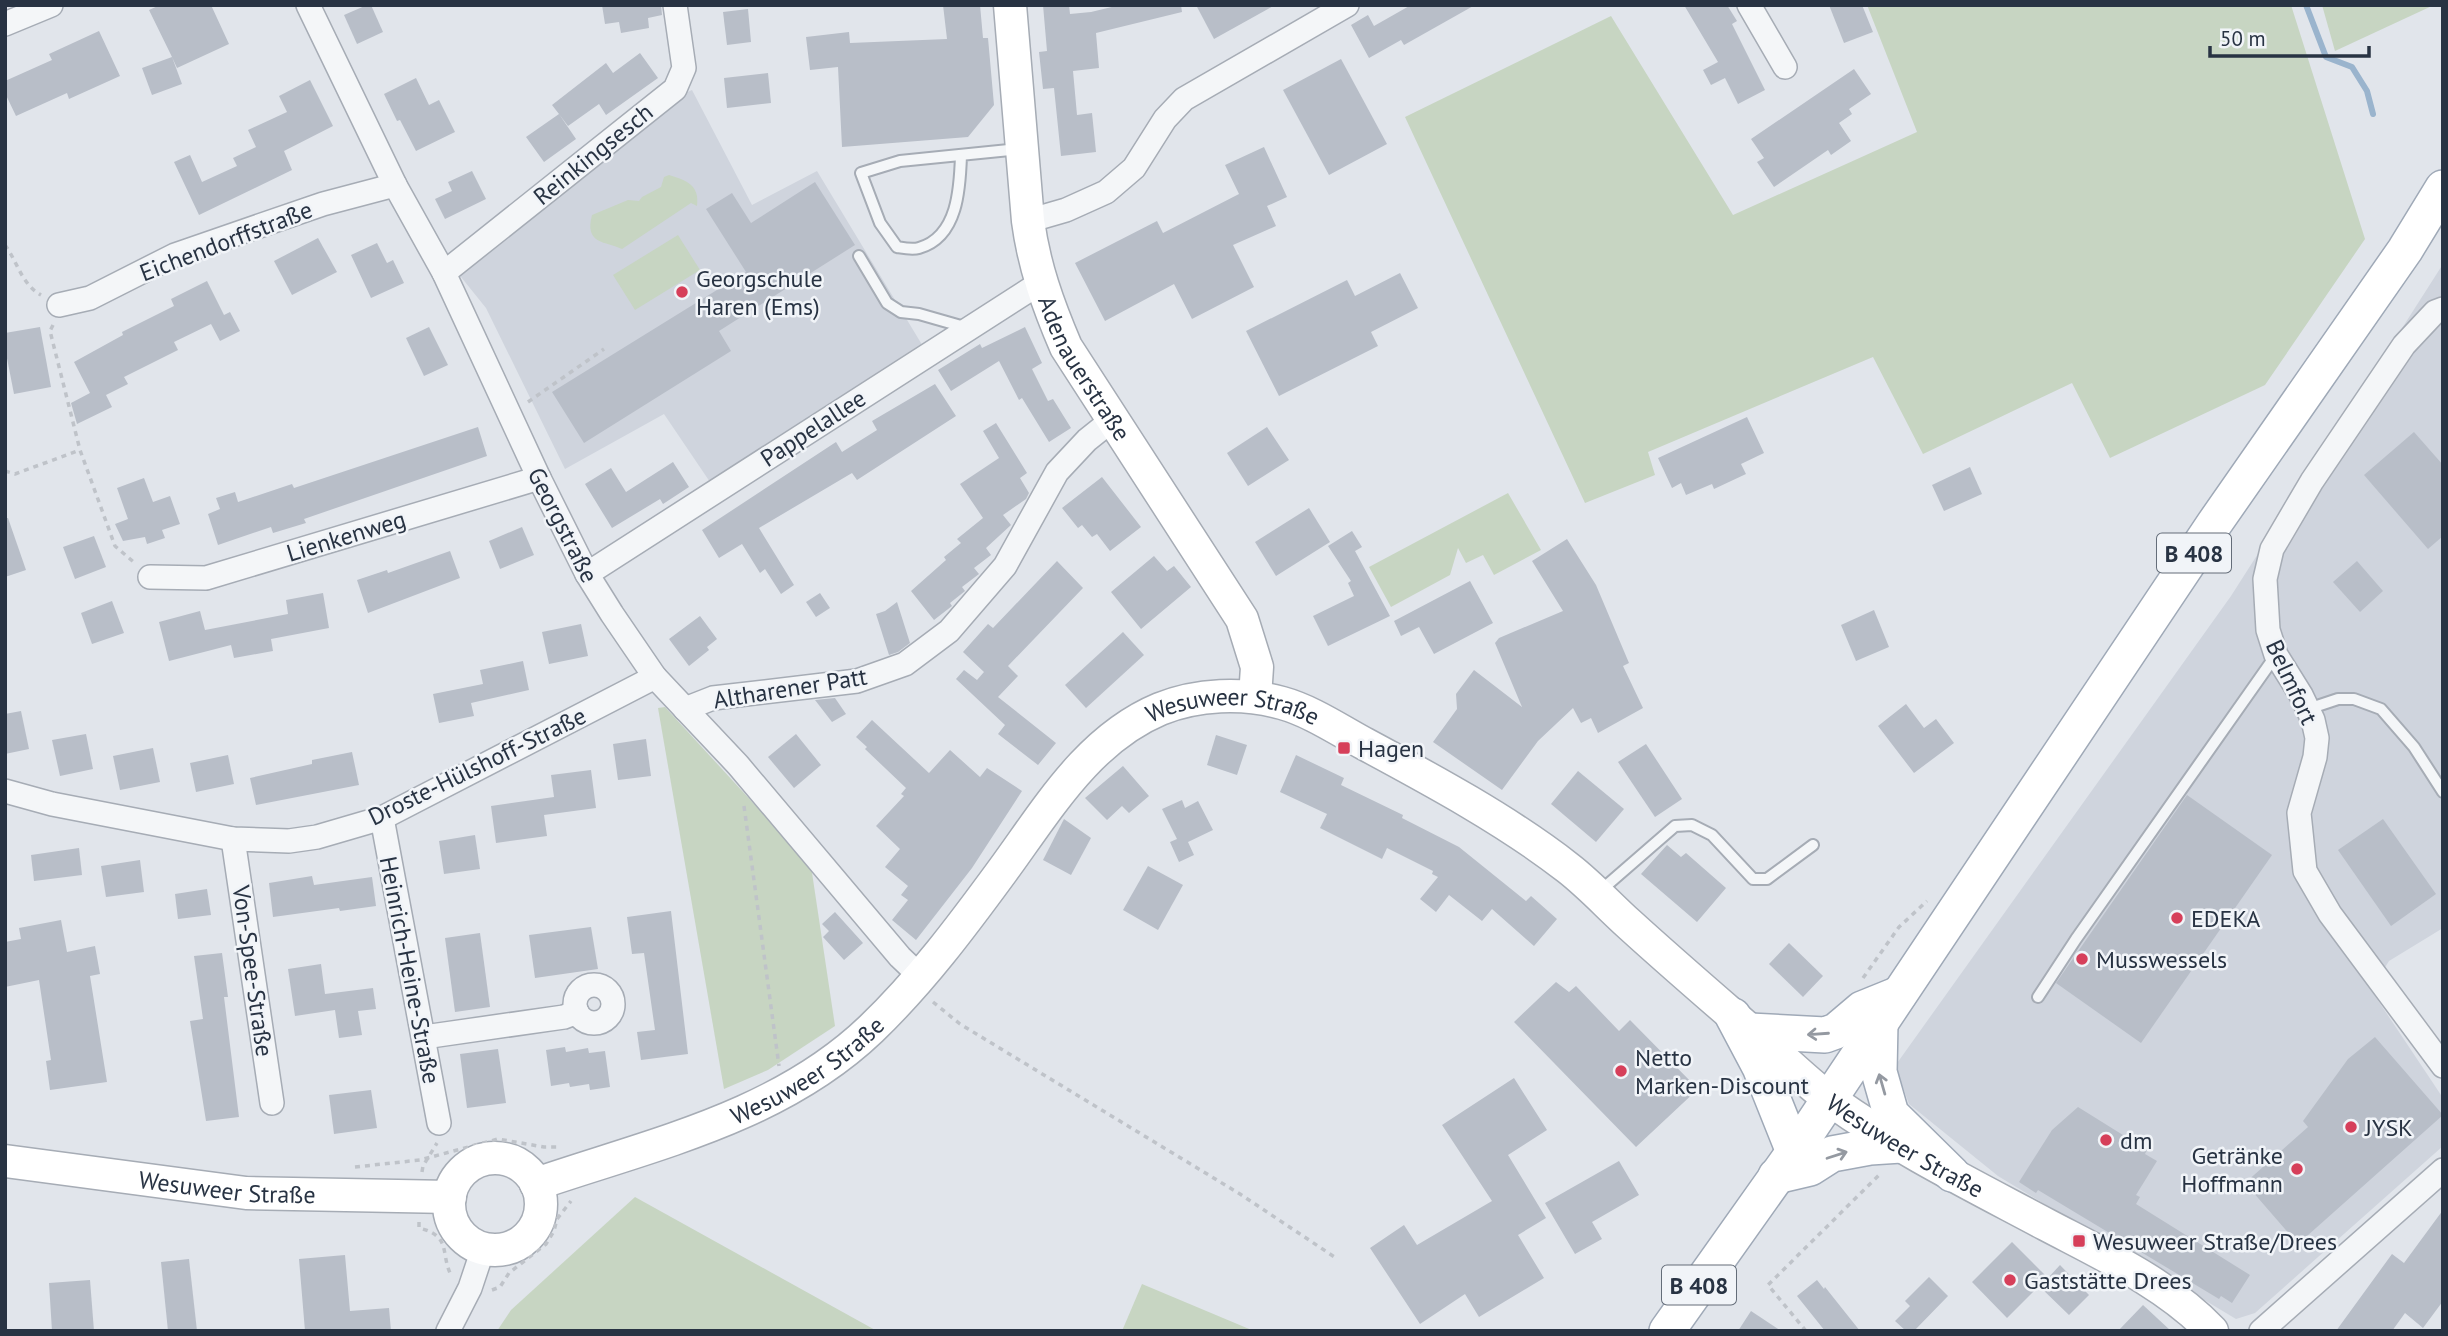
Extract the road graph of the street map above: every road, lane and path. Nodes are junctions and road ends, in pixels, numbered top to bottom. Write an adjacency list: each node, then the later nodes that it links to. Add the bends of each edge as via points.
1 (51, 5): 7 (street)
2 (307, 5): 11 (street, Georgstraße)
3 (675, 5): 16 (street, Reinkingsesch, via 684,68 675,89)
4 (1010, 5): 9 (main road, Adenauerstraße)
5 (1347, 5): 13 (street, via 1184,99 1165,119 1134,168 1106,192)
6 (1749, 5): 8 (street)
7 (5, 24)
8 (1785, 67)
9 (1022, 148): 10 (lane); 13 (main road, Adenauerstraße)
10 (961, 155): 10 (lane, via 900,161 860,173 880,223 897,247 917,249 936,240 953,216)
11 (396, 185): 16 (street, Georgstraße); 18 (street, Eichendorffstraße, via 323,204 175,255 90,298)
12 (2443, 188): 42 (main road, B 408)
13 (1028, 220): 17 (main road, Adenauerstraße)
14 (5, 245): 18 (path, via 34,291)
15 (859, 256): 20 (lane, via 887,303 901,312)
16 (444, 274): 22 (street, Georgstraße)
17 (1040, 283): 20 (street, Pappelallee); 23 (main road, Adenauerstraße, via 1066,347)
18 (59, 305): 24 (path, via 50,331)
19 (2443, 309): 29 (street, Belmfort, via 2404,345 2272,549 2265,608)
20 (968, 328): 27 (street, Pappelallee)
21 (604, 349): 22 (path)
22 (509, 415): 26 (street, Georgstraße)
23 (1112, 420): 31 (main road, Adenauerstraße, via 1242,619 1257,667); 32 (street, Altharener Patt, via 1057,472 1005,566 949,631 905,664 857,681 713,698)
24 (80, 450): 25 (path, via 15,474); 28 (path, via 115,545)
25 (5, 471)
26 (539, 478): 27 (street, Georgstraße); 28 (street, Lienkenweg, via 206,578)
27 (587, 574): 30 (street, Georgstraße)
28 (150, 577)
29 (2276, 655): 33 (street, Belmfort); 43 (lane)
30 (655, 677): 32 (street, Georgstraße); 37 (street, Droste-Hülshoff-Straße)
31 (1255, 697): 40 (main road, Wesuweer Straße, via 1286,704 1418,772 1570,869); 41 (main road, Wesuweer Straße, via 1186,701 1124,728 1080,766)
32 (685, 709): 41 (street, Georgstraße, via 738,765)
33 (2308, 709): 35 (lane, via 2338,699 2354,699 2381,709 2414,747); 48 (street, Belmfort, via 2317,738 2299,813 2305,871 2330,914)
34 (5, 791): 38 (street, Droste-Hülshoff-Straße)
35 (2443, 792)
36 (744, 805): 49 (path)
37 (382, 818): 38 (street, Droste-Hülshoff-Straße, via 299,840); 47 (street, Heinrich-Heine-Straße)
38 (233, 839): 51 (street, Von-Spee-Straße)
39 (1813, 845): 40 (lane, via 1767,879 1754,879 1712,835 1692,825 1675,827)
40 (1597, 894): 45 (main road, Wesuweer Straße)
41 (918, 980): 49 (main road, Wesuweer Straße, via 839,1057); 64 (path, via 960,1024 1240,1194)
42 (1899, 994): 45 (main road, one-way to 45, via 1862,1009 1825,1035); 46 (main road, B 408)
43 (2038, 997)
44 (577, 1012): 47 (street)
45 (1742, 1023): 50 (main road, Wesuweer Straße); 57 (main road, via 1760,1067)
46 (1880, 1023): 50 (main road, B 408); 60 (main road, one-way to 46, via 1891,1114 1879,1072)
47 (424, 1037): 52 (street, Heinrich-Heine-Straße)
48 (2443, 1066)
49 (784, 1092): 54 (main road, Wesuweer Straße, via 728,1120)
50 (1829, 1099): 53 (main road, Wesuweer Straße); 57 (main road, B 408)
51 (272, 1103)
52 (439, 1123): 55 (path, via 437,1145)
53 (1904, 1148): 57 (main road, one-way to 53, via 1810,1168 1832,1154 1870,1147); 60 (main road, Wesuweer Straße); 68 (path, via 1768,1285)
54 (566, 1155): 55 (path, via 498,1139); 61 (main road, Wesuweer Straße); 65 (path, via 577,1198 557,1219 546,1244 509,1273 500,1287 485,1292)
55 (428, 1158): 58 (path); 62 (path, via 423,1166)
56 (5, 1161): 62 (main road, Wesuweer Straße, via 246,1193)
57 (1785, 1164): 67 (main road, B 408)
58 (354, 1167)
59 (2443, 1170): 70 (street)
60 (1952, 1174): 69 (main road, Wesuweer Straße, via 2120,1264 2197,1315)
61 (536, 1184): 62 (main road, via 514,1162 490,1158 478,1161); 63 (main road, via 541,1210 533,1231 506,1249)
62 (435, 1197): 63 (main road, via 450,1211 461,1235); 65 (path, via 419,1228 432,1231 439,1239 454,1280)
63 (483, 1249): 65 (street)
64 (1336, 1258)
65 (470, 1288): 66 (street)
66 (448, 1331)
67 (1667, 1331)
68 (1805, 1331)
69 (2212, 1331)
70 (2261, 1331)

